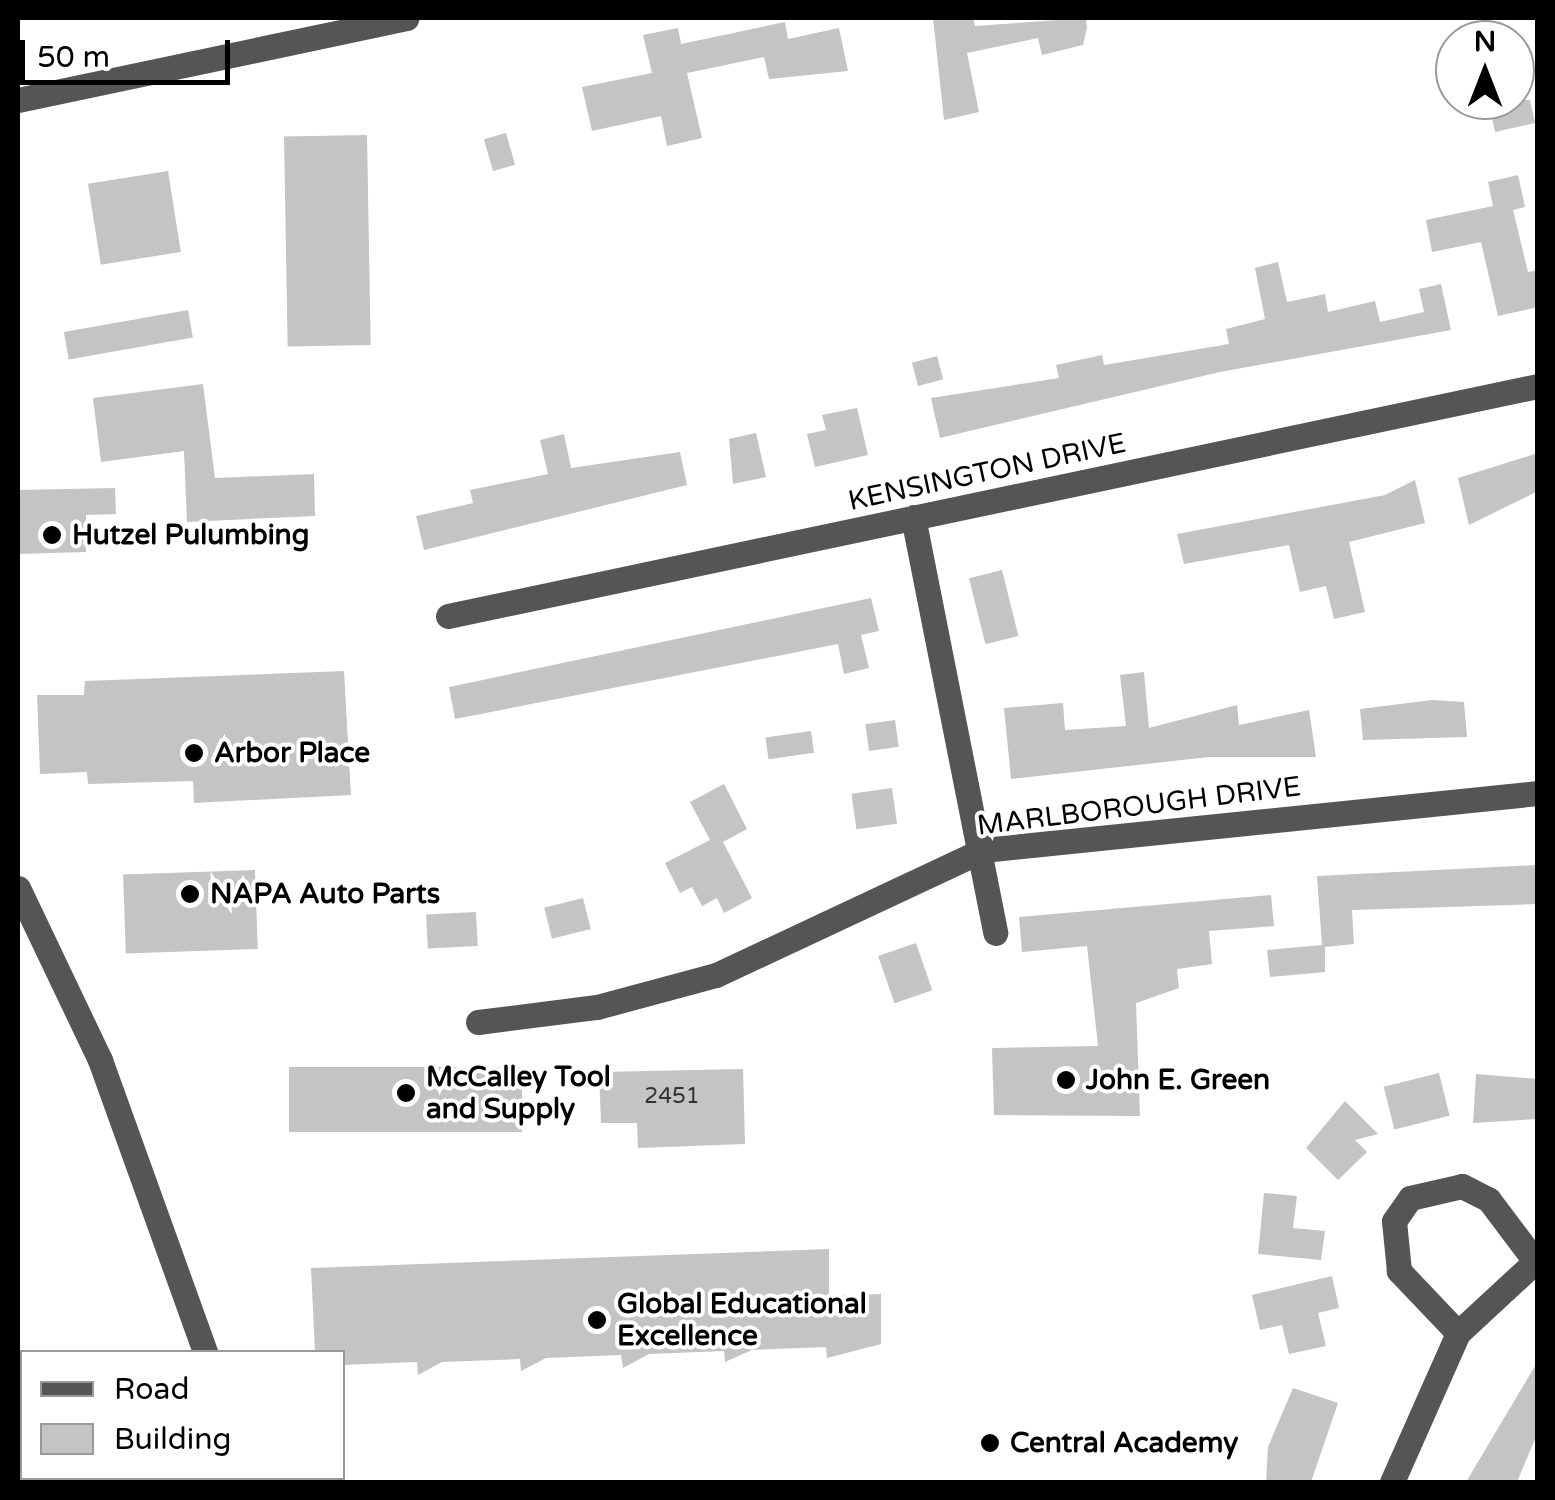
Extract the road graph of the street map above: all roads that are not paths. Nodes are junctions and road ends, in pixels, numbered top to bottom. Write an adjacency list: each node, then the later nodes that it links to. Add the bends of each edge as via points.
1 (406, 18): 2 (street)
2 (18, 100)
3 (1538, 386): 4 (street, KENSINGTON DRIVE)
4 (913, 517): 5 (street, KENSINGTON DRIVE); 7 (street)
5 (448, 616)
6 (1538, 793): 7 (street, MARLBOROUGH DRIVE)
7 (983, 850): 9 (street); 10 (street, MARLBOROUGH DRIVE, via 716,975 597,1007)
8 (18, 888): 13 (street, via 100,1060)
9 (995, 933)
10 (478, 1022)
11 (1536, 1260): 12 (street); 12 (street, via 1489,1200 1462,1186 1410,1198 1394,1221 1399,1271)
12 (1458, 1333): 14 (street)
13 (204, 1350)
14 (1392, 1482)

